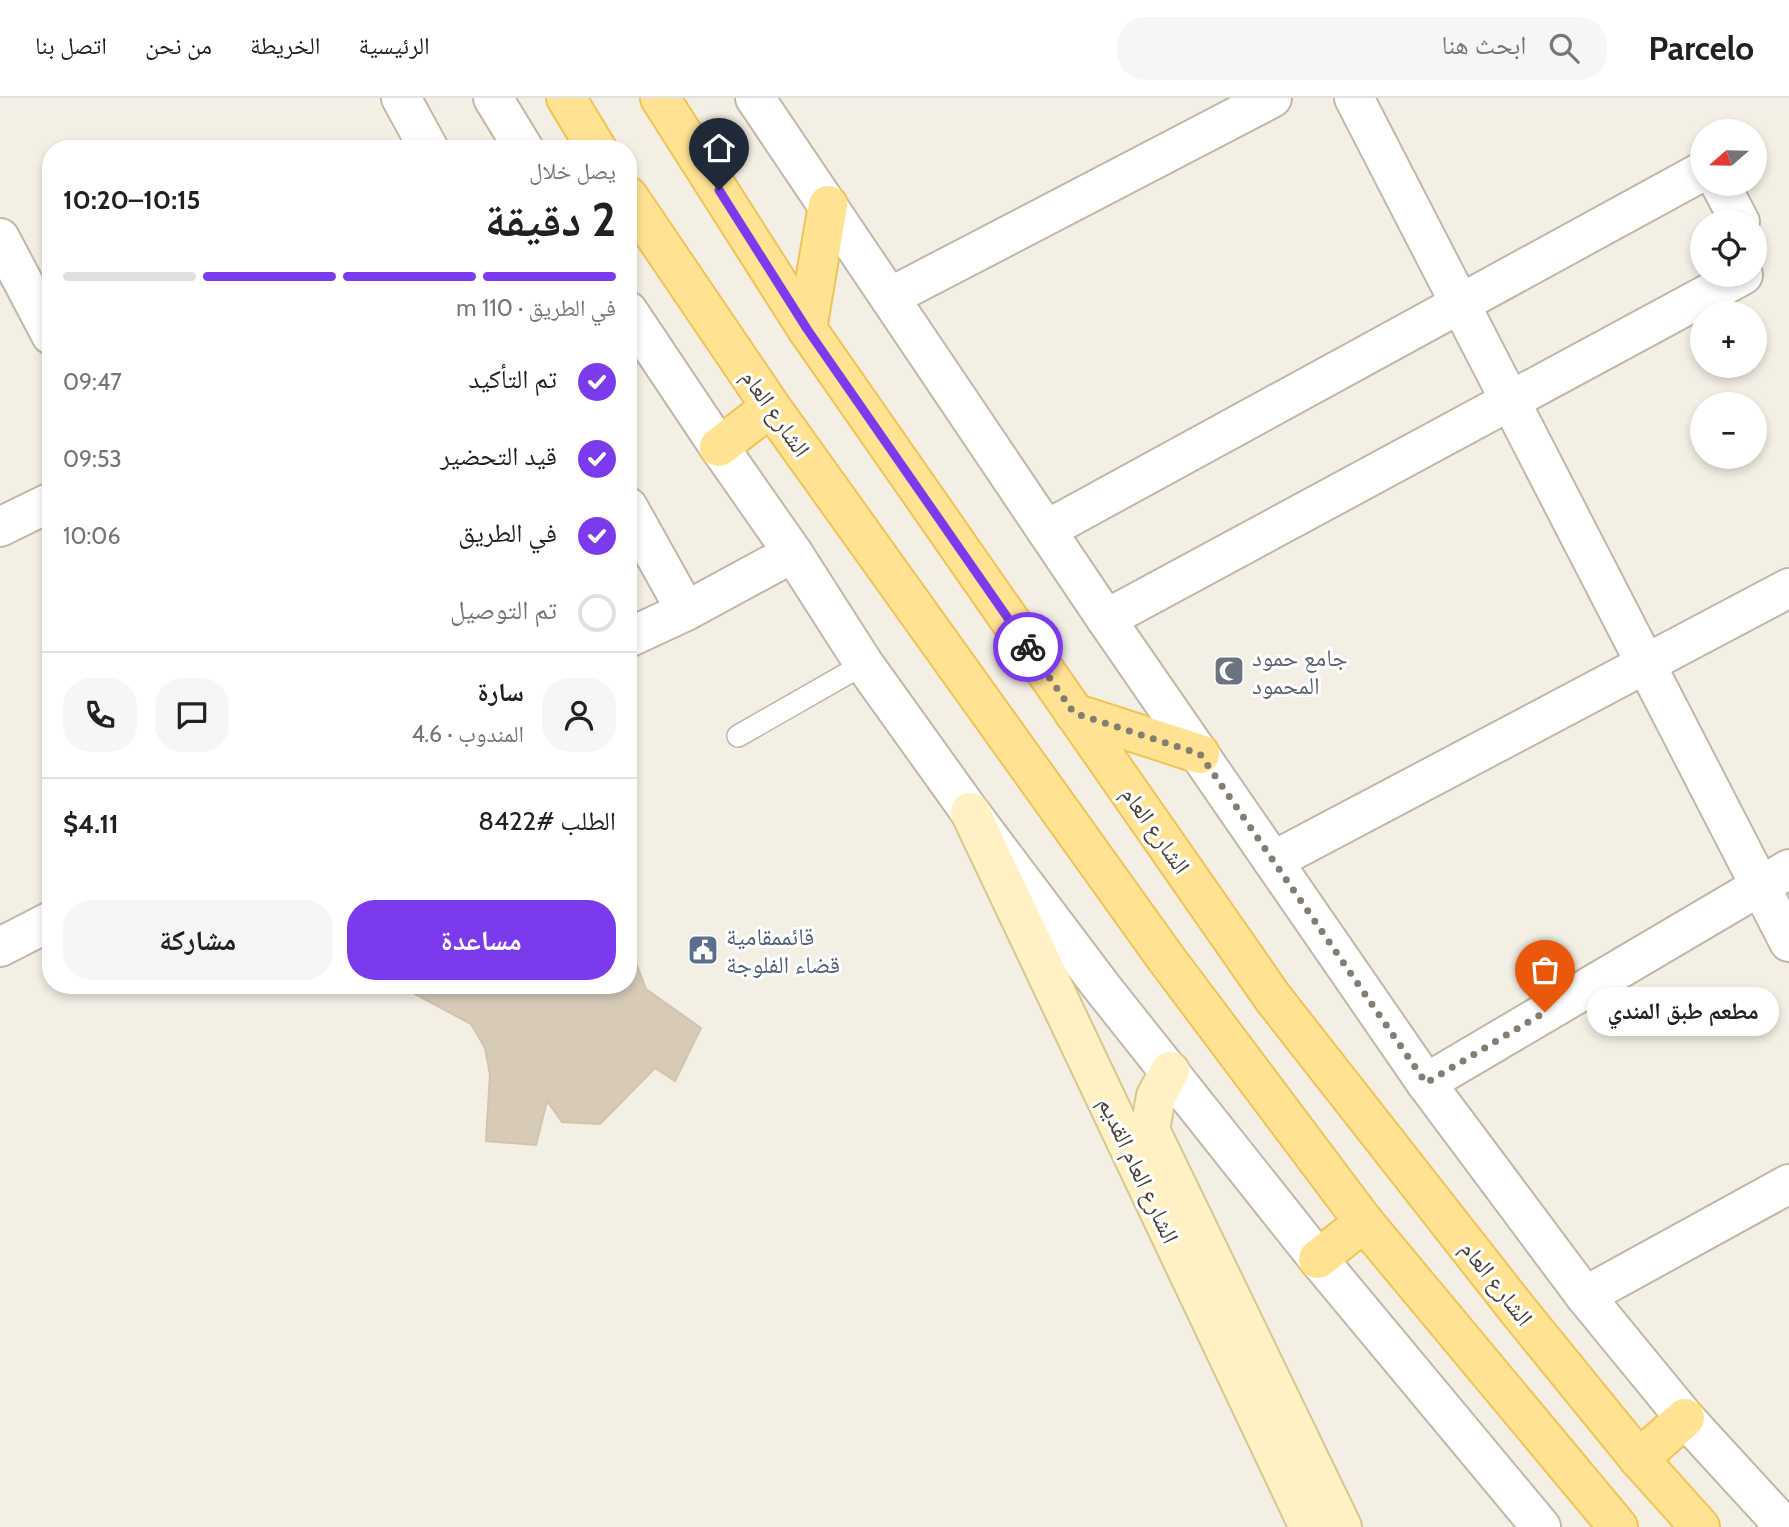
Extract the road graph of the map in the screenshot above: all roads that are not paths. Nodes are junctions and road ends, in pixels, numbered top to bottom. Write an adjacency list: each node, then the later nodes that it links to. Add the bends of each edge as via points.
1 (401, 98): 8 (street)
2 (493, 98): 9 (street)
3 (566, 98): 10 (main road)
4 (660, 98): 20 (main road, الشارع العام)
5 (755, 98): 12 (street)
6 (1272, 98): 16 (street)
7 (1354, 98): 17 (street)
8 (424, 140)
9 (519, 140)
10 (592, 140)
11 (1690, 178): 17 (street)
12 (828, 205): 16 (street); 20 (main road)
13 (637, 209): 22 (main road, الشارع العام)
14 (0, 238): 18 (street)
15 (1721, 287): 21 (street)
16 (890, 297): 27 (street)
17 (1462, 304): 21 (street); 27 (street)
18 (42, 318)
19 (637, 324): 23 (street)
20 (807, 329): 35 (main road, الشارع العام)
21 (1512, 401): 31 (street); 33 (street)
22 (771, 407): 23 (main road); 47 (main road, الشارع العام, via 1165,957)
23 (719, 447): 28 (street)
24 (42, 506): 26 (street)
25 (637, 524): 30 (street)
26 (0, 527)
27 (1046, 530): 31 (street)
28 (793, 553): 30 (street); 34 (street)
29 (1789, 588): 33 (street)
30 (686, 611): 32 (street)
31 (1106, 619): 37 (street)
32 (637, 634)
33 (1643, 663): 39 (street); 40 (street)
34 (864, 664): 36 (lane); 38 (street)
35 (1074, 713): 37 (main road); 51 (main road, الشارع العام, via 1273,998)
36 (738, 736)
37 (1200, 754): 39 (street)
38 (970, 812): 44 (street); 52 (main road, الشارع العام القديم)
39 (1273, 861): 45 (street)
40 (1775, 877): 42 (street); 45 (street)
41 (42, 926): 43 (street)
42 (1789, 942)
43 (0, 947)
44 (1170, 1072): 48 (street); 53 (main road, الشارع العام القديم, via 1156,1096 1150,1130)
45 (1426, 1083): 49 (street)
46 (1789, 1184): 49 (street)
47 (1364, 1222): 48 (main road); 55 (main road, الشارع العام)
48 (1318, 1259): 54 (street)
49 (1585, 1296): 50 (street)
50 (1685, 1418): 51 (main road); 57 (street)
51 (1639, 1459): 56 (main road, الشارع العام)
52 (1309, 1527)
53 (1342, 1527)
54 (1541, 1527)
55 (1618, 1527)
56 (1700, 1527)
57 (1785, 1527)

